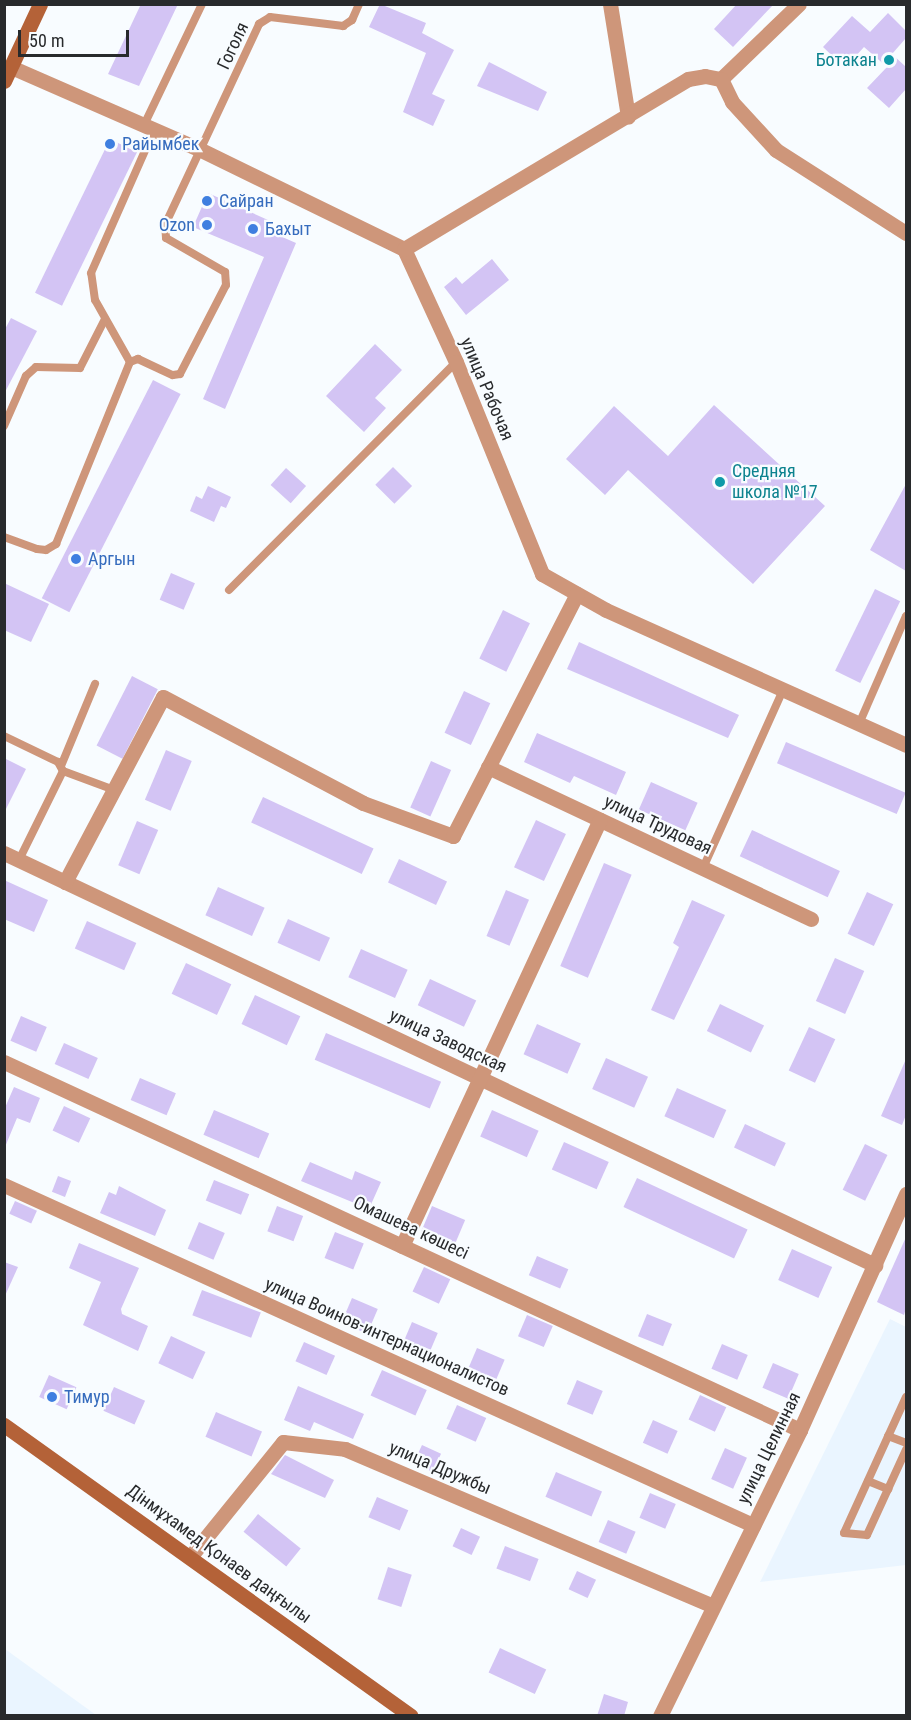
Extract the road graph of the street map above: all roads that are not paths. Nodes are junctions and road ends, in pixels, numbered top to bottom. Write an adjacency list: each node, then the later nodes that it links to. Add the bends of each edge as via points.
1 (39, 4): 6 (street)
2 (202, 4): 9 (lane)
3 (359, 4): 10 (lane, Гоголя, via 352,20 343,26 270,17 260,24)
4 (610, 4): 8 (street)
5 (799, 4): 7 (street)
6 (8, 74): 9 (street)
7 (722, 79): 8 (street, via 688,79); 11 (street, via 732,102 776,150)
8 (628, 117): 12 (street)
9 (149, 128): 10 (street); 13 (lane, via 91,273 95,300)
10 (201, 150): 12 (street); 14 (lane, via 165,225 166,238 225,272 226,285 180,374 173,375 138,359)
11 (906, 233)
12 (404, 249): 15 (street, улица Рабочая)
13 (105, 319): 14 (lane); 16 (lane, via 81,368 36,367 26,376)
14 (129, 362): 17 (lane, via 56,544 46,550 36,549)
15 (456, 362): 18 (lane); 19 (street, улица Рабочая, via 542,574)
16 (4, 426)
17 (4, 537)
18 (229, 590)
19 (577, 594): 22 (street, улица Рабочая); 26 (street)
20 (906, 616): 23 (lane)
21 (95, 684): 27 (lane)
22 (783, 690): 23 (street, улица Рабочая); 32 (lane)
23 (859, 724): 25 (street, улица Рабочая)
24 (4, 736): 27 (lane)
25 (906, 745)
26 (488, 767): 28 (street, via 453,836 363,803 163,697); 29 (street, улица Трудовая)
27 (62, 768): 28 (lane); 31 (lane)
28 (114, 790): 33 (street)
29 (600, 820): 32 (street, улица Трудовая); 36 (street)
30 (4, 853): 31 (street, улица Заводская)
31 (19, 860): 33 (street, улица Заводская)
32 (703, 868): 34 (street, улица Трудовая)
33 (65, 882): 36 (street, улица Заводская)
34 (811, 919)
35 (4, 1062): 39 (street, Омашева көшесі)
36 (481, 1079): 39 (street); 40 (street, улица Заводская)
37 (4, 1185): 49 (street, улица Воинов-интернационалистов)
38 (906, 1194): 40 (street, улица Целинная)
39 (402, 1246): 43 (street, Омашева көшесі)
40 (874, 1265): 43 (street, улица Целинная)
41 (906, 1397): 44 (lane)
42 (4, 1425): 50 (street, Дінмұхамед Қонаев даңғылы)
43 (800, 1430): 49 (street, улица Целинная)
44 (888, 1436): 45 (lane); 47 (lane)
45 (906, 1443)
46 (906, 1450): 48 (lane)
47 (868, 1481): 48 (lane); 48 (lane, via 843,1533 867,1535)
48 (888, 1489)
49 (753, 1525): 51 (street, улица Целинная)
50 (190, 1557): 51 (street, улица Дружбы, via 282,1442 345,1449); 52 (street, Дінмұхамед Қонаев даңғылы)
51 (713, 1606): 53 (street, улица Целинная)
52 (411, 1716)
53 (660, 1716)

